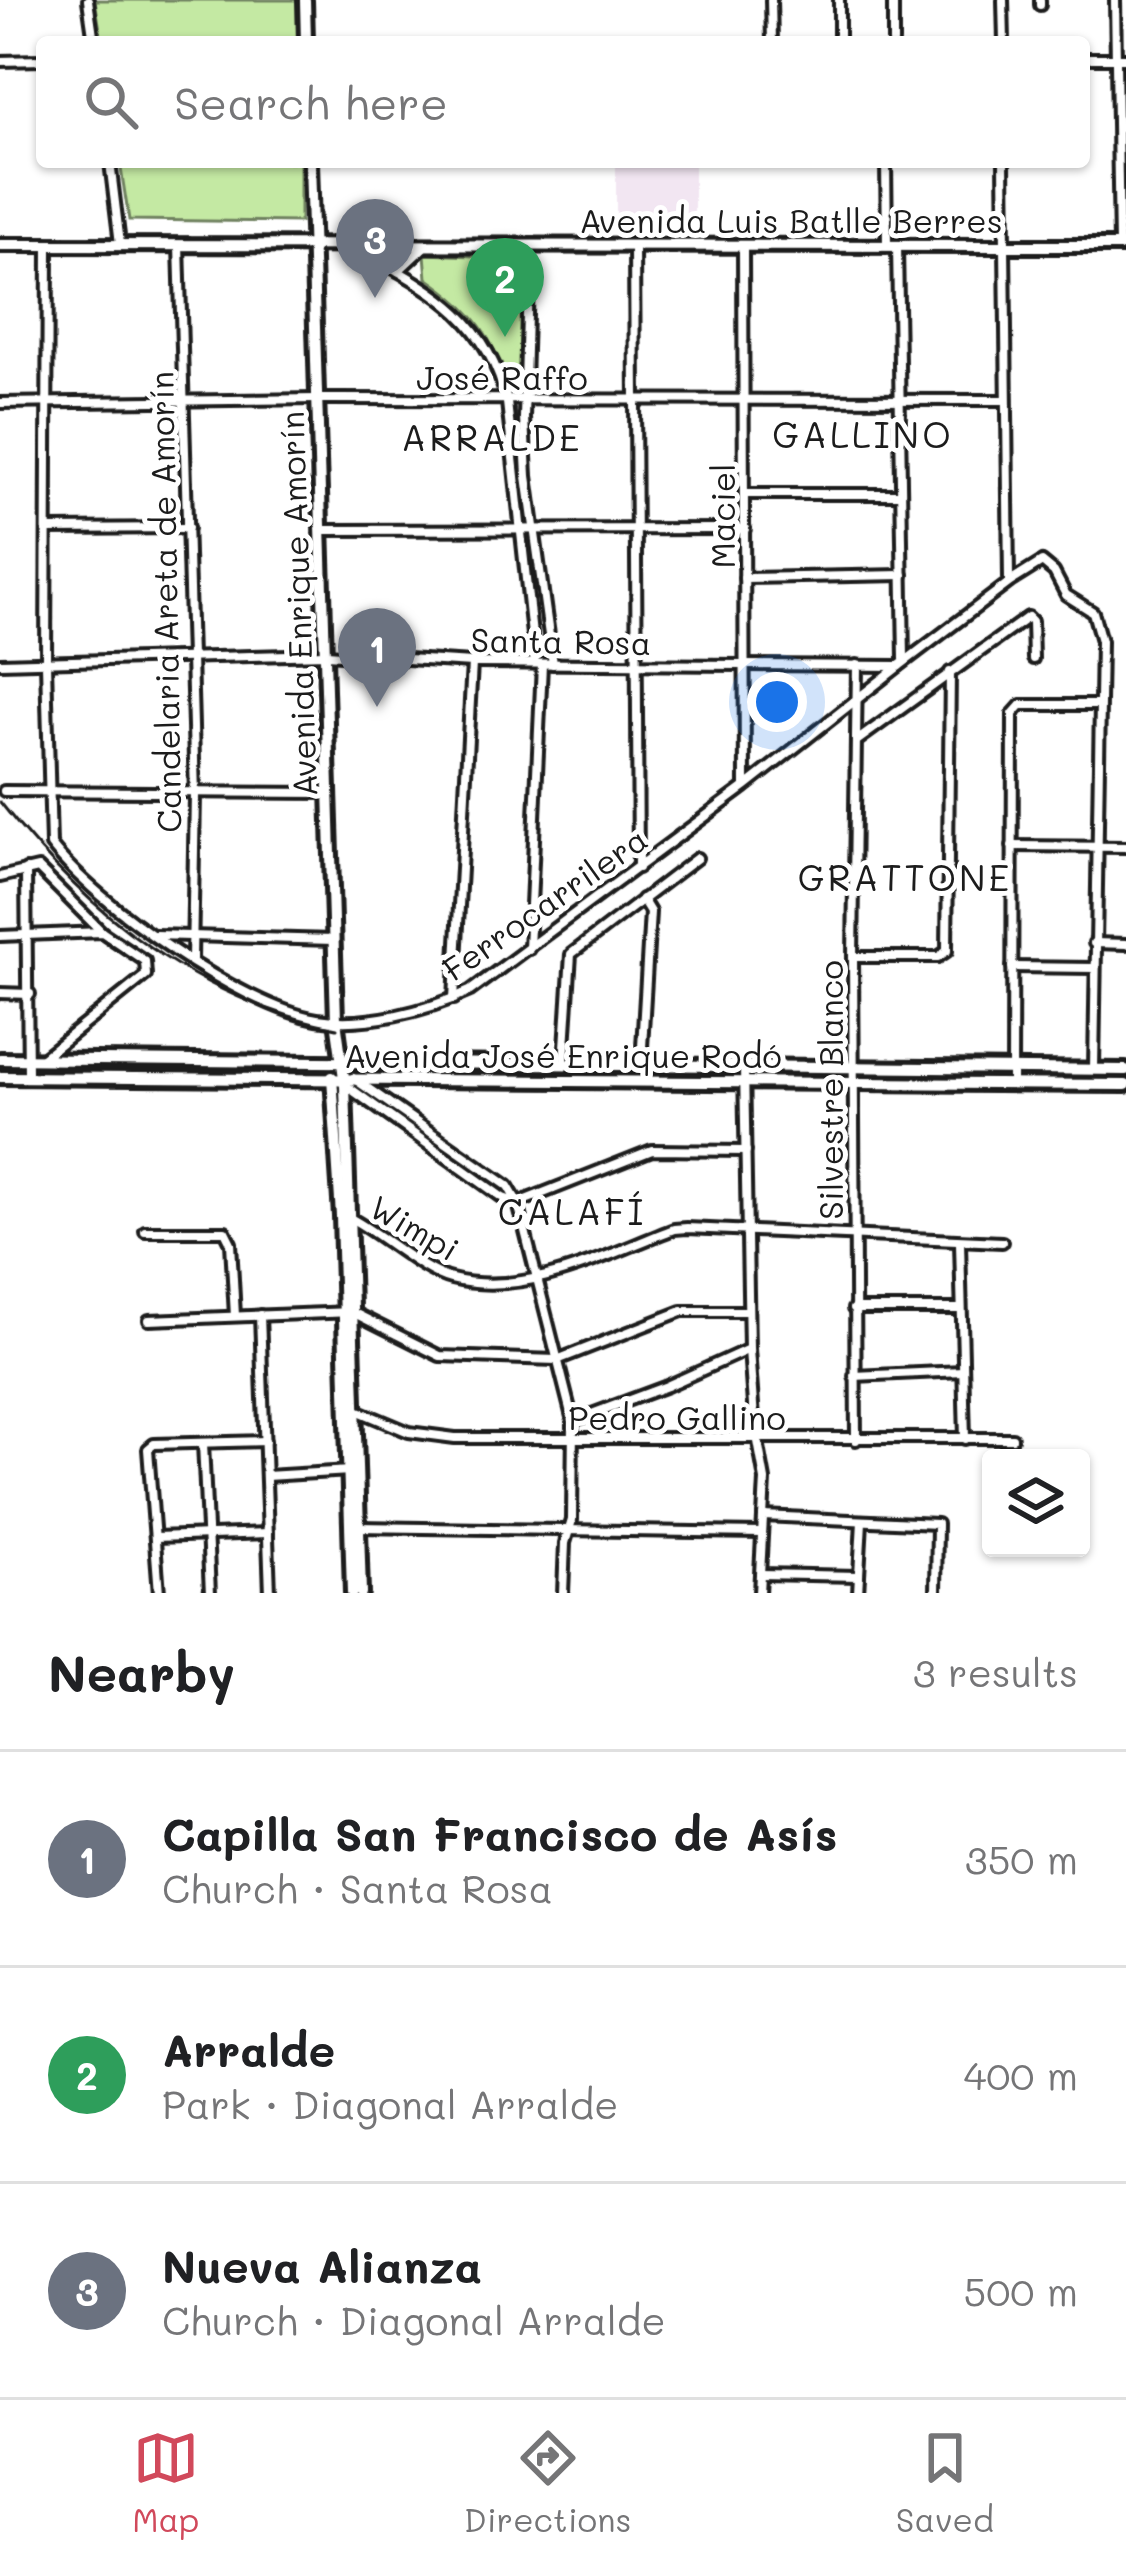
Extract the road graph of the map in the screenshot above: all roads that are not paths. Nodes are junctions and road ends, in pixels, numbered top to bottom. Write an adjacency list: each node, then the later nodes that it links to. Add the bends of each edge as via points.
1 (88, 0): 8 (street)
2 (305, 0): 9 (street)
3 (771, 0): 10 (street)
4 (839, 0): 11 (street)
5 (893, 0): 12 (street)
6 (1003, 0): 13 (street)
7 (1115, 0): 15 (street)
8 (93, 36)
9 (306, 36)
10 (772, 36)
11 (839, 36)
12 (893, 36)
13 (1004, 36)
14 (1090, 58): 15 (street)
15 (1121, 58): 34 (street)
16 (36, 60): 17 (street)
17 (0, 61)
18 (111, 168): 22 (street)
19 (310, 168): 24 (street, Avenida Enrique Amorín)
20 (886, 168): 32 (street)
21 (1004, 168): 33 (street)
22 (120, 244): 23 (street, Avenida Luis Batlle Berres); 26 (street, Avenida Luis Batlle Berres)
23 (179, 244): 24 (street, Avenida Luis Batlle Berres); 39 (street, Candelaria Areta de Amorín)
24 (312, 244): 27 (street, Avenida Luis Batlle Berres); 37 (street, Avenida Enrique Amorín)
25 (0, 245): 26 (street, Avenida Luis Batlle Berres)
26 (48, 245): 45 (street, Ferrocarrilera)
27 (353, 245): 28 (street, Avenida Luis Batlle Berres); 35 (street)
28 (426, 245): 29 (street, Avenida Luis Batlle Berres); 35 (street)
29 (529, 245): 30 (street, Avenida Luis Batlle Berres); 40 (street)
30 (634, 246): 31 (street, Avenida Luis Batlle Berres); 41 (street)
31 (743, 246): 32 (street, Avenida Luis Batlle Berres); 36 (street, Maciel)
32 (892, 246): 33 (street, Avenida Luis Batlle Berres); 38 (street)
33 (1005, 247): 34 (street, Avenida Luis Batlle Berres); 42 (street)
34 (1122, 247)
35 (398, 272): 43 (street, via 474,329)
36 (745, 398): 38 (street, José Raffo); 41 (street, José Raffo); 46 (street, Maciel)
37 (318, 399): 39 (street, José Raffo); 43 (street, José Raffo); 53 (street, Avenida Enrique Amorín)
38 (901, 399): 42 (street, José Raffo); 47 (street)
39 (184, 400): 45 (street, José Raffo); 48 (street, Candelaria Areta de Amorín)
40 (524, 400): 41 (street, José Raffo); 43 (street, José Raffo); 51 (street)
41 (634, 400): 54 (street)
42 (1005, 400): 57 (street)
43 (507, 402): 50 (street)
44 (0, 403): 45 (street, José Raffo)
45 (48, 403): 49 (street, Ferrocarrilera)
46 (745, 494): 47 (street); 52 (street, Maciel)
47 (901, 494): 55 (street)
48 (188, 528): 49 (street); 59 (street, Candelaria Areta de Amorín)
49 (46, 529): 62 (street, Ferrocarrilera)
50 (521, 529): 51 (street); 53 (street); 64 (street)
51 (533, 529): 54 (street); 66 (street)
52 (745, 529): 54 (street); 56 (street, Maciel)
53 (322, 530): 58 (street, Avenida Enrique Amorín)
54 (633, 531): 68 (street)
55 (903, 575): 56 (street); 65 (street)
56 (744, 578): 69 (street, Maciel)
57 (1010, 582): 65 (street, Ferrocarrilera); 72 (street, Ferrocarrilera, via 1042,562 1099,622)
58 (326, 654): 59 (street, Santa Rosa); 63 (street, Santa Rosa); 77 (street, Avenida Enrique Amorín)
59 (192, 656): 62 (street, Santa Rosa); 78 (street, Candelaria Areta de Amorín)
60 (1033, 659): 70 (street, via 1028,617)
61 (0, 663): 62 (street, Santa Rosa)
62 (46, 663): 76 (street, Ferrocarrilera)
63 (472, 663): 64 (street, Santa Rosa); 102 (street)
64 (538, 663): 66 (street, Santa Rosa); 95 (street)
65 (902, 663): 67 (street, Santa Rosa); 71 (street, Ferrocarrilera)
66 (553, 664): 68 (street, Santa Rosa)
67 (857, 665): 69 (street, Santa Rosa); 71 (street, Silvestre Blanco)
68 (635, 666): 69 (street, Santa Rosa); 83 (street)
69 (745, 667): 74 (street, Maciel)
70 (950, 672): 73 (street); 96 (street, via 946,951)
71 (855, 702): 73 (street, Silvestre Blanco); 74 (street, Ferrocarrilera)
72 (1100, 705): 79 (street, via 1016,707); 80 (street)
73 (856, 741): 96 (street, Silvestre Blanco)
74 (745, 787): 83 (street, Ferrocarrilera)
75 (4, 791): 76 (street)
76 (47, 792): 78 (street); 88 (street, Ferrocarrilera, via 51,845)
77 (330, 793): 78 (street); 92 (street, Avenida Enrique Amorín)
78 (196, 795): 90 (street, Candelaria Areta de Amorín)
79 (1012, 846): 80 (street); 98 (street)
80 (1095, 846): 81 (street); 93 (street)
81 (1126, 847)
82 (697, 858): 86 (street)
83 (638, 868): 95 (street, Ferrocarrilera)
84 (26, 870): 85 (street); 87 (street, via 38,868); 91 (street)
85 (0, 877)
86 (643, 899): 106 (street, via 571,954); 107 (street, via 650,913)
87 (102, 932): 91 (street); 105 (street, via 145,961 146,976)
88 (153, 935): 90 (street); 97 (street, Ferrocarrilera)
89 (0, 936): 91 (street)
90 (191, 936): 92 (street); 97 (street, Candelaria Areta de Amorín)
91 (29, 938): 101 (street)
92 (334, 940): 103 (street, Avenida Enrique Amorín)
93 (1094, 943): 94 (street); 99 (street)
94 (1126, 944)
95 (529, 949): 102 (street, Ferrocarrilera)
96 (853, 957): 109 (street, Silvestre Blanco)
97 (192, 959): 103 (street, Ferrocarrilera, via 285,1009)
98 (1012, 967): 99 (street); 110 (street)
99 (1094, 968): 111 (street)
100 (0, 993): 101 (street)
101 (30, 994): 105 (street)
102 (454, 999): 103 (street, Ferrocarrilera)
103 (336, 1020): 113 (street, Avenida Enrique Amorín)
104 (0, 1059): 105 (street, Avenida José Enrique Rodó)
105 (35, 1059): 113 (street, Avenida José Enrique Rodó); 115 (street)
106 (564, 1063): 107 (street, Avenida José Enrique Rodó); 113 (street, Avenida José Enrique Rodó)
107 (641, 1064): 108 (street, Avenida José Enrique Rodó)
108 (744, 1066): 109 (street, Avenida José Enrique Rodó); 116 (street)
109 (853, 1066): 110 (street, Avenida José Enrique Rodó); 117 (street, Silvestre Blanco)
110 (1012, 1068): 111 (street, Avenida José Enrique Rodó); 118 (street)
111 (1094, 1069): 112 (street, Avenida José Enrique Rodó)
112 (1126, 1070)
113 (342, 1073): 115 (street, Avenida José Enrique Rodó); 116 (street, Avenida José Enrique Rodó); 121 (street, via 508,1186); 122 (street, Avenida Enrique Amorín)
114 (0, 1077): 115 (street, Avenida José Enrique Rodó)
115 (28, 1077)
116 (745, 1082): 117 (street, Avenida José Enrique Rodó); 120 (street)
117 (853, 1083): 118 (street, Avenida José Enrique Rodó); 125 (street, Silvestre Blanco)
118 (1012, 1084): 119 (street, Avenida José Enrique Rodó)
119 (1126, 1085)
120 (746, 1151): 121 (street, via 661,1148); 124 (street)
121 (518, 1203): 128 (street)
122 (345, 1216): 128 (street, Wimpi, via 449,1279); 132 (street, Avenida Enrique Amorín)
123 (145, 1231): 134 (street, via 225,1231)
124 (747, 1233): 125 (street, Wimpi); 128 (street, Wimpi, via 674,1229); 131 (street)
125 (853, 1237): 126 (street, Wimpi); 129 (street, Silvestre Blanco)
126 (960, 1242): 127 (street, Wimpi); 130 (street)
127 (1002, 1242)
128 (537, 1279): 137 (street)
129 (853, 1309): 130 (street); 139 (street, Silvestre Blanco)
130 (961, 1309): 138 (street)
131 (748, 1310): 136 (street); 137 (street, via 682,1311)
132 (348, 1312): 133 (street); 137 (street, via 440,1356); 140 (street, Avenida Enrique Amorín)
133 (260, 1315): 134 (street); 147 (street)
134 (235, 1316): 135 (street)
135 (149, 1320)
136 (749, 1348): 141 (street); 145 (street)
137 (557, 1360): 141 (street)
138 (963, 1371): 139 (street); 143 (street)
139 (854, 1376): 146 (street, Silvestre Blanco)
140 (352, 1409): 144 (street, Pedro Gallino, via 424,1435); 149 (street, Avenida Enrique Amorín)
141 (573, 1421): 144 (street)
142 (1012, 1438): 143 (street, Pedro Gallino)
143 (964, 1439): 146 (street, Pedro Gallino)
144 (574, 1440): 145 (street, Pedro Gallino); 154 (street)
145 (758, 1440): 146 (street, Pedro Gallino); 151 (street)
146 (856, 1440)
147 (265, 1441): 148 (street); 150 (street)
148 (203, 1443): 157 (street); 158 (street, via 148,1449)
149 (353, 1471): 150 (street); 153 (street, Avenida Enrique Amorín)
150 (266, 1476): 155 (street)
151 (763, 1516): 152 (street); 156 (street)
152 (862, 1521): 160 (street); 169 (street, via 938,1524)
153 (354, 1527): 154 (street); 164 (street, Avenida Enrique Amorín); 165 (street, Avenida Enrique Amorín)
154 (569, 1531): 156 (street); 166 (street)
155 (268, 1533): 157 (street); 163 (street)
156 (762, 1533): 159 (street)
157 (208, 1535): 158 (street); 162 (street)
158 (155, 1538): 161 (street)
159 (760, 1574): 160 (street); 167 (street)
160 (859, 1576): 168 (street)
161 (159, 1593)
162 (210, 1593)
163 (270, 1593)
164 (352, 1593)
165 (361, 1593)
166 (562, 1593)
167 (759, 1593)
168 (858, 1593)
169 (936, 1593)

